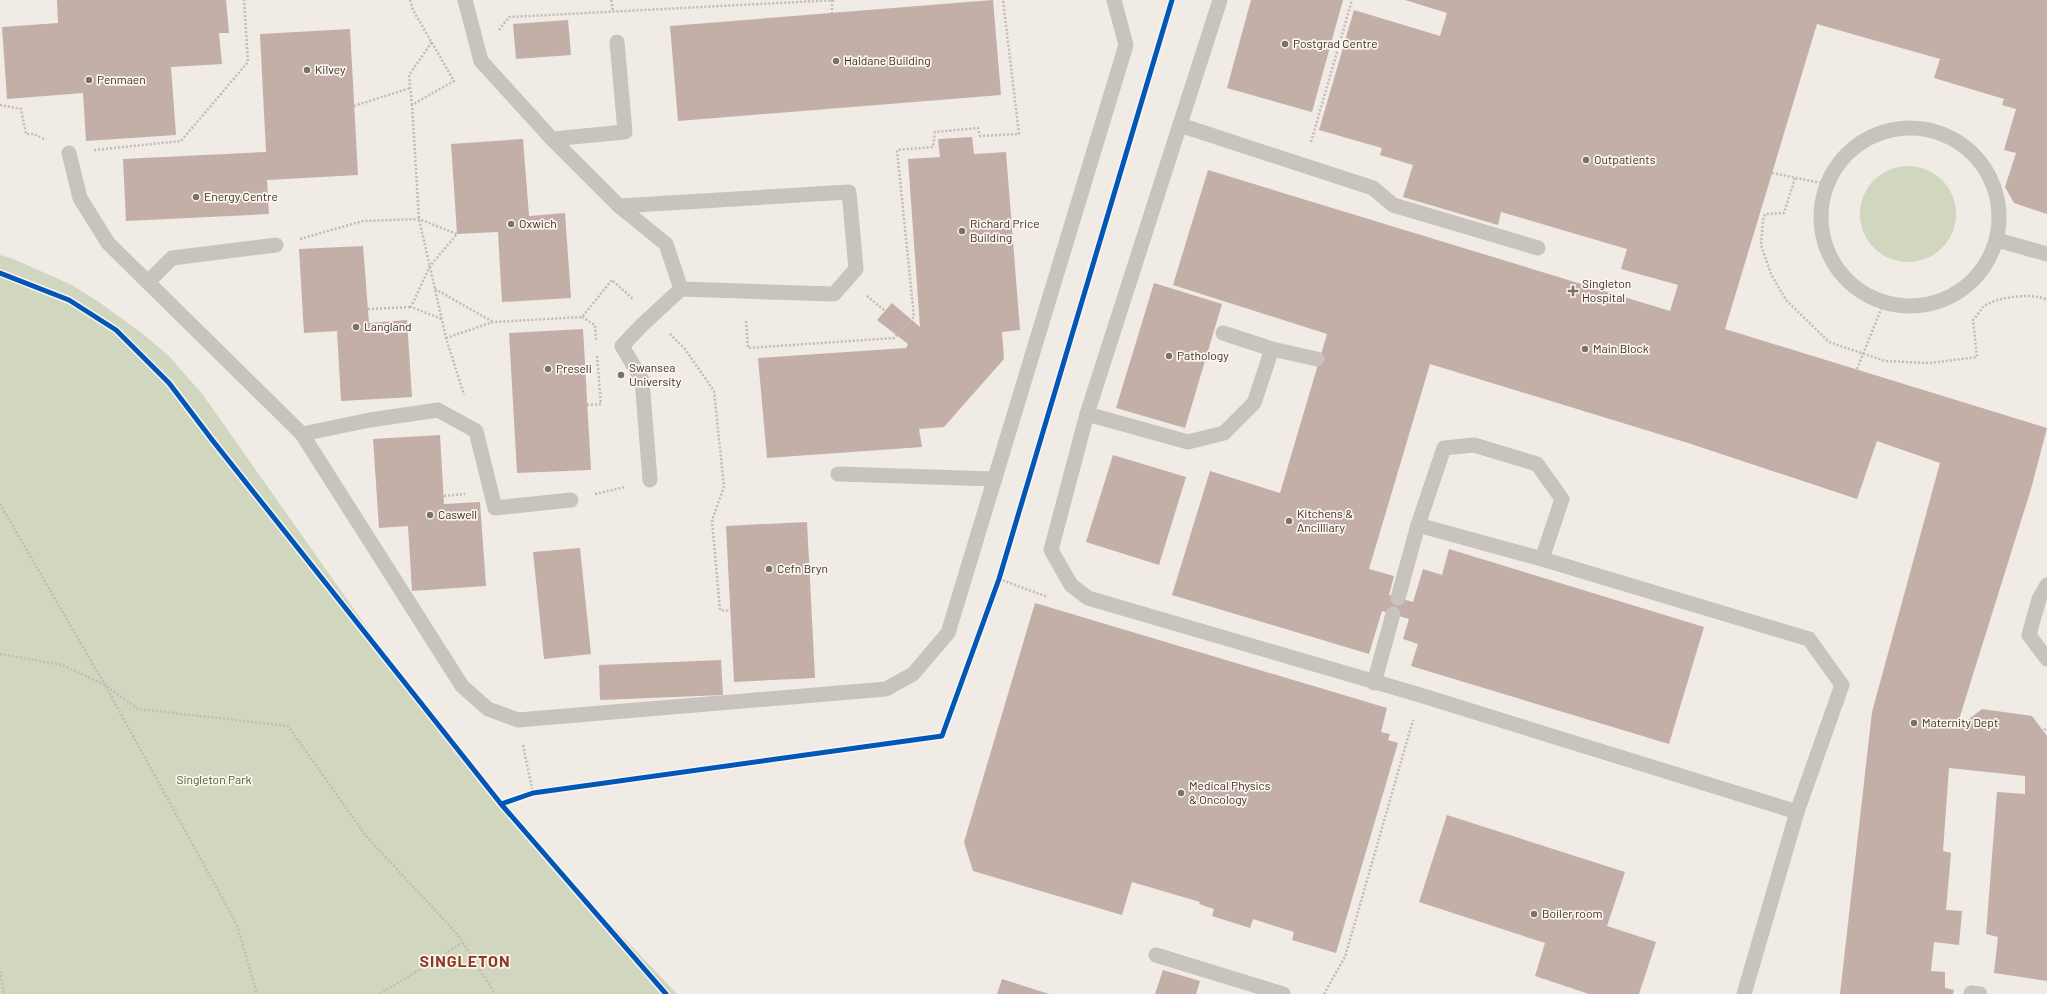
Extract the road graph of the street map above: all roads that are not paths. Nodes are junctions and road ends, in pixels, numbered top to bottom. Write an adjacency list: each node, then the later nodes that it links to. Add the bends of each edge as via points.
1 (465, 0): 6 (lane, via 481,61)
2 (1114, 0): 21 (lane, via 1126,45)
3 (1220, 0): 5 (lane)
4 (617, 42): 6 (lane, via 625,132)
5 (1180, 125): 11 (lane, via 1373,188 1393,205); 18 (lane)
6 (552, 139): 8 (lane)
7 (69, 153): 13 (lane, via 80,198 108,242)
8 (619, 206): 14 (lane, via 666,244); 14 (lane, via 849,192 856,269 834,294)
9 (1997, 240): 9 (lane, via 2000,210 1992,181 1976,155 1952,137 1923,128 1893,128 1865,139 1842,158 1826,184 1820,213 1824,242 1837,269 1858,289 1884,302 1913,306 1941,301 1966,287 1986,266); 12 (lane)
10 (276, 245): 13 (lane, via 172,258)
11 (1538, 248)
12 (2047, 254)
13 (148, 282): 19 (lane)
14 (681, 289): 22 (lane, via 622,346 642,380)
15 (1223, 333): 16 (lane)
16 (1272, 349): 17 (lane); 18 (lane, via 1254,403 1224,433 1188,442)
17 (1317, 359)
18 (1087, 414): 30 (lane, via 1051,550 1071,585 1088,598)
19 (302, 434): 21 (lane, via 462,686 488,709 518,720 886,689 913,674 948,633); 23 (lane, via 438,410 476,431 495,508)
20 (838, 474): 21 (lane)
21 (995, 479)
22 (650, 480)
23 (571, 500)
24 (1418, 525): 25 (lane); 25 (lane, via 1444,448 1474,445 1537,464 1562,499); 27 (lane)
25 (1542, 559): 31 (lane, via 1809,639 1842,685)
26 (2047, 585): 29 (lane, via 2039,599 2029,635)
27 (1398, 598)
28 (1393, 614): 30 (lane)
29 (2047, 659)
30 (1374, 683): 31 (lane)
31 (1797, 812): 35 (lane)
32 (1156, 955): 33 (lane)
33 (1262, 991): 34 (lane)
34 (1283, 994)
35 (1744, 994)

